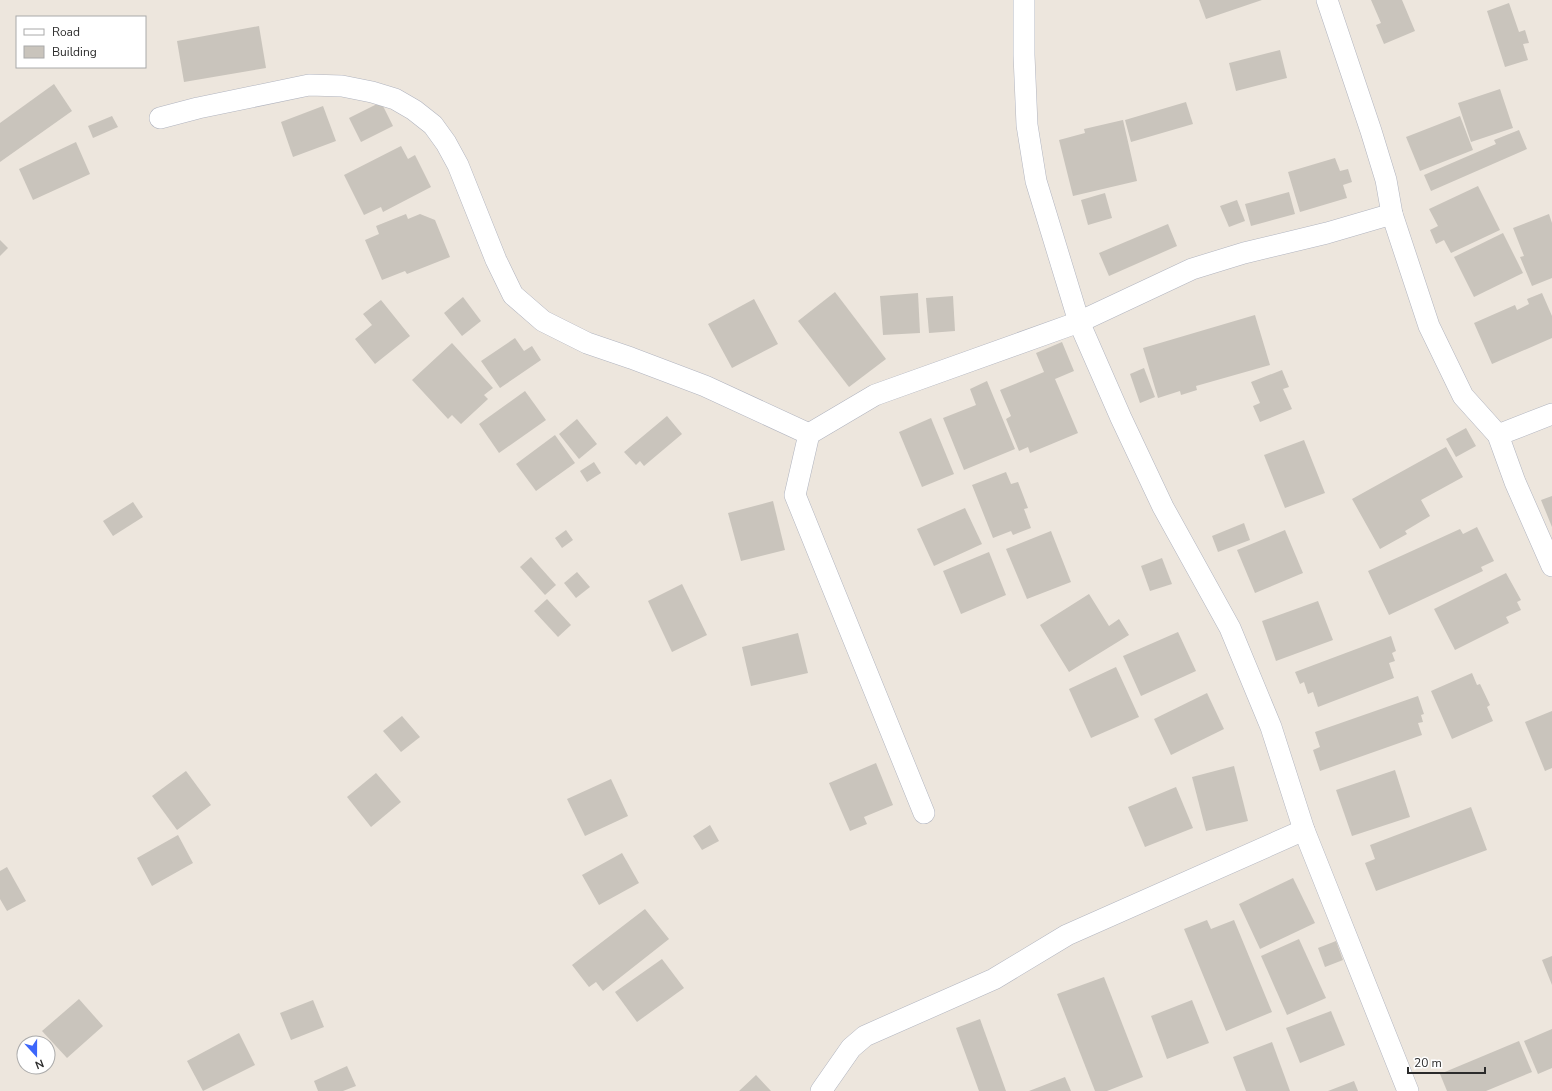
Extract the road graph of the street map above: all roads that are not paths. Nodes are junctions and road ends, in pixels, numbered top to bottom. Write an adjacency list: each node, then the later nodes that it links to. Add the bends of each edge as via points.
1 (1024, 0): 5 (street, via 1027,125 1035,174)
2 (1326, 0): 4 (street, via 1371,131 1386,180)
3 (160, 118): 7 (street, via 309,85 342,86 395,99 433,125 446,143 458,165 513,296 543,321 587,343 705,386)
4 (1392, 214): 5 (street, via 1327,234 1244,253 1192,270); 8 (street, via 1428,326 1463,396)
5 (1079, 322): 7 (street, via 875,395); 11 (street, via 1163,507 1230,628 1271,728)
6 (1552, 414): 8 (street)
7 (809, 434): 10 (street, via 795,495)
8 (1498, 435): 9 (street, via 1515,482)
9 (1552, 566)
10 (924, 813)
11 (1304, 830): 12 (street, via 1067,935 994,979 865,1036 851,1048); 13 (street)
12 (821, 1091)
13 (1408, 1091)

